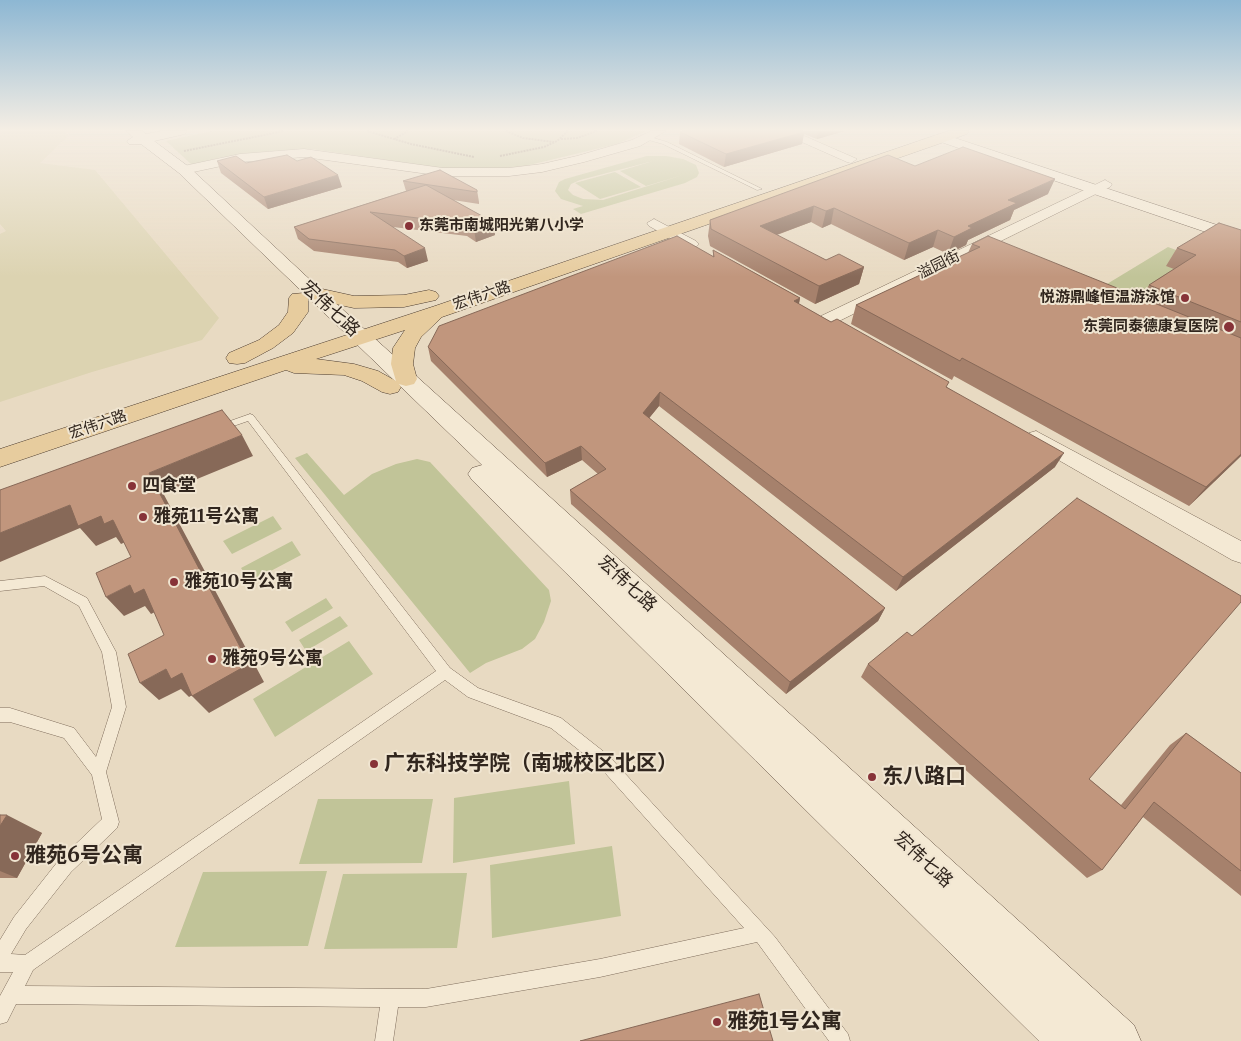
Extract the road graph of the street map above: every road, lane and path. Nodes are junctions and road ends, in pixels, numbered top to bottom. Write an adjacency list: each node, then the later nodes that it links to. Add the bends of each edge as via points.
1 (179, 180): 16 (street, 宏伟七路)
2 (193, 180): 16 (street, 宏伟七路)
3 (739, 180): 8 (lane)
4 (787, 180): 8 (main road, 宏伟六路)
5 (803, 180): 9 (main road, 宏伟六路)
6 (1081, 180): 7 (street)
7 (1100, 186): 10 (street); 11 (street); 12 (street, 溢园街)
8 (758, 189): 9 (main road, 宏伟六路)
9 (661, 227): 14 (street); 15 (main road, 宏伟六路); 17 (main road, 宏伟六路)
10 (1241, 229)
11 (1241, 238)
12 (980, 245): 13 (street); 18 (street, 溢园街, via 818,316)
13 (998, 252)
14 (711, 255)
15 (513, 268)
16 (306, 296): 17 (main road, via 354,302); 19 (street, 宏伟七路); 20 (main road, via 286,328 266,344)
17 (439, 298): 19 (main road, 宏伟六路); 22 (main road, via 404,348)
18 (844, 330)
19 (345, 333): 20 (main road, 宏伟六路); 21 (main road, 宏伟六路); 22 (street, 宏伟七路)
20 (237, 358): 25 (main road, 宏伟六路)
21 (258, 371): 22 (main road, via 318,366 346,369); 26 (main road, 宏伟六路)
22 (398, 383): 41 (street, 宏伟七路); 42 (street, 宏伟七路)
23 (1016, 427): 27 (street)
24 (213, 430): 29 (lane, via 250,417)
25 (0, 438)
26 (0, 458)
27 (1241, 554)
28 (0, 586): 31 (lane, via 45,581 83,602 109,652 119,707)
29 (445, 672): 32 (lane, via 473,693 556,723 603,760); 35 (lane)
30 (0, 715): 31 (lane, via 70,733)
31 (98, 772): 33 (lane, via 111,822 65,866 20,923)
32 (760, 933): 37 (lane, via 590,970 426,998); 40 (lane)
33 (0, 957)
34 (0, 963): 35 (lane)
35 (27, 964): 36 (lane)
36 (10, 995): 37 (lane); 38 (lane)
37 (390, 998): 39 (lane)
38 (0, 1015)
39 (384, 1041)
40 (841, 1041)
41 (1072, 1041)
42 (1118, 1041)

